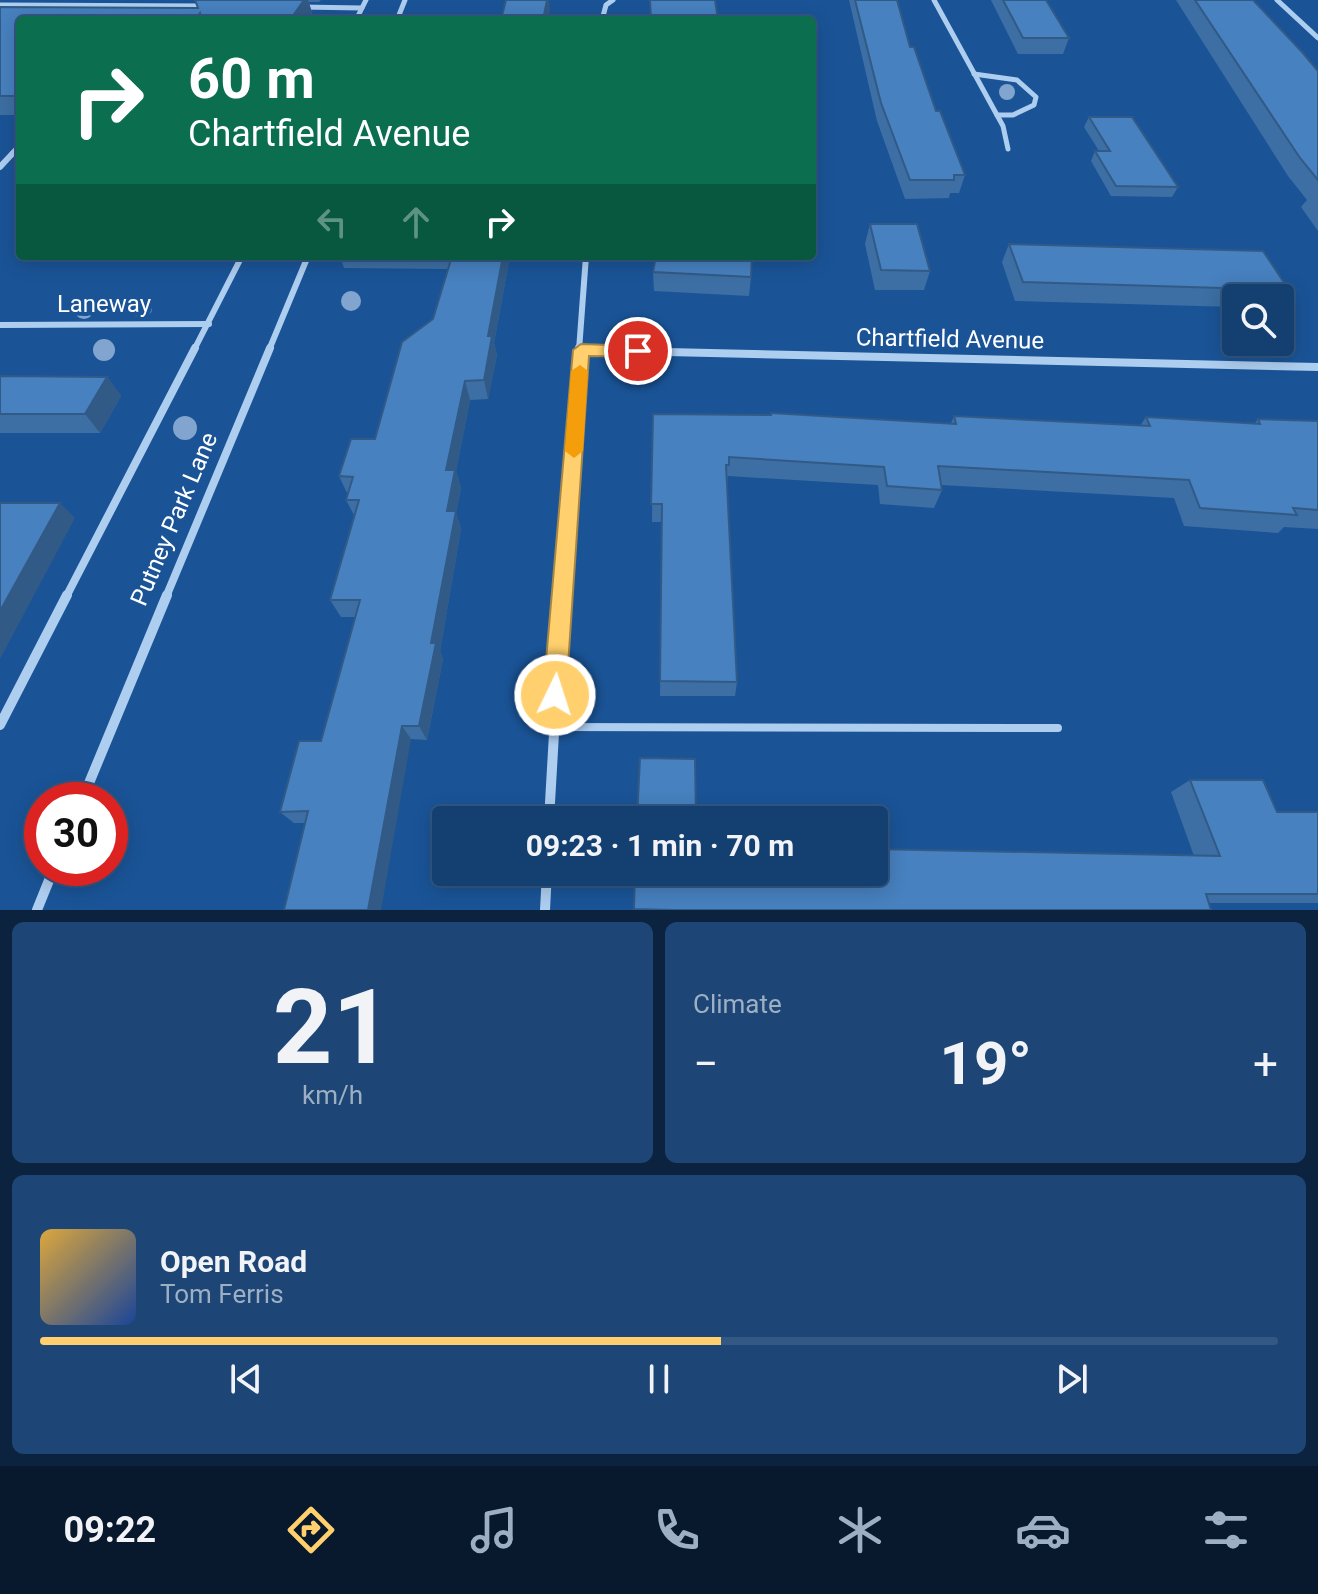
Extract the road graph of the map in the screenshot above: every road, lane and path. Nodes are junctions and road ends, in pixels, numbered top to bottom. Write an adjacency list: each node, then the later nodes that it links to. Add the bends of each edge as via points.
1 (366, 0): 8 (street)
2 (934, 0): 12 (street)
3 (1277, 0): 11 (street)
4 (142, 3): 5 (street); 6 (street); 9 (street)
5 (0, 5)
6 (219, 6)
7 (299, 7): 8 (street)
8 (362, 8): 10 (street)
9 (134, 13)
10 (358, 16)
11 (1318, 38)
12 (974, 74): 13 (street); 13 (street, via 1006,77 1036,97 1026,111)
13 (997, 115): 15 (street)
14 (16, 149): 16 (street)
15 (1008, 149)
16 (0, 167)
17 (240, 260): 20 (street)
18 (306, 260): 27 (street, Putney Park Lane)
19 (586, 260): 22 (street)
20 (209, 324): 21 (street, Laneway); 24 (street)
21 (0, 325)
22 (581, 350): 23 (street, Chartfield Avenue); 25 (street)
23 (1318, 367)
24 (0, 725)
25 (552, 727): 26 (lane); 28 (street)
26 (1058, 728)
27 (89, 782)
28 (549, 806)
29 (47, 886): 31 (street)
30 (546, 886): 32 (street)
31 (37, 910)
32 (545, 910)

